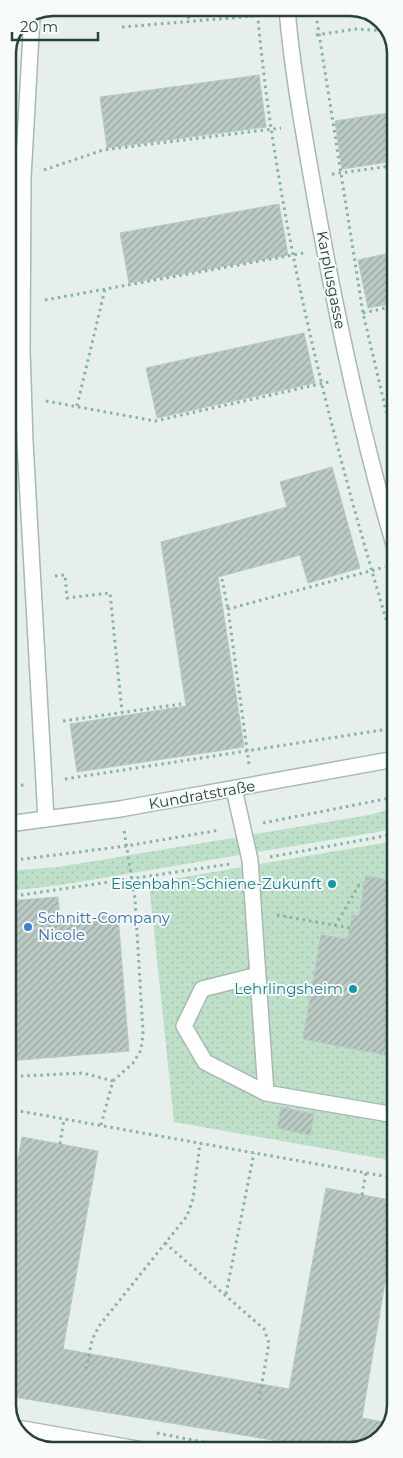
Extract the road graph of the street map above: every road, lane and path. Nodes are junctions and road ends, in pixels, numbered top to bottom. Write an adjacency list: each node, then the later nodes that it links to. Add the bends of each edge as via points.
1 (187, 16): 6 (path)
2 (244, 16): 6 (path)
3 (257, 16): 13 (path)
4 (288, 16): 11 (street, Karplusgasse)
5 (316, 16): 10 (path)
6 (192, 20): 8 (path)
7 (32, 23): 17 (street)
8 (122, 27)
9 (379, 30): 10 (path, via 356,29)
10 (317, 35): 11 (path); 15 (path)
11 (291, 38): 12 (street, Karplusgasse)
12 (304, 126): 13 (path); 16 (street, Karplusgasse)
13 (272, 129): 17 (path, via 103,150); 19 (path)
14 (387, 167): 15 (path)
15 (339, 173): 16 (path); 23 (path)
16 (312, 177): 18 (street, Karplusgasse)
17 (23, 178): 21 (street)
18 (324, 249): 19 (path); 24 (street, Karplusgasse)
19 (292, 255): 20 (path); 25 (path)
20 (105, 289): 21 (path); 27 (path)
21 (22, 304): 26 (street)
22 (387, 308): 23 (path)
23 (363, 313): 28 (path)
24 (351, 377): 25 (path); 29 (street, Karplusgasse)
25 (322, 384): 27 (path, via 155,421); 31 (path)
26 (24, 396): 27 (path); 32 (street)
27 (77, 406)
28 (387, 415)
29 (387, 521)
30 (387, 566): 31 (path)
31 (371, 571): 34 (path); 35 (path)
32 (32, 578): 37 (path, via 65,575 67,598 110,593); 38 (street)
33 (222, 579): 34 (path)
34 (228, 609): 40 (path)
35 (387, 623)
36 (181, 704): 37 (path)
37 (122, 712): 38 (path)
38 (40, 724): 42 (street)
39 (387, 729): 40 (path)
40 (248, 752): 42 (path); 44 (path)
41 (387, 761): 44 (street, Kundratstraße)
42 (43, 783): 43 (path); 48 (street)
43 (16, 785)
44 (252, 786): 45 (street, Kundratstraße)
45 (234, 789): 47 (street, Kundratstraße); 50 (street)
46 (387, 799): 50 (path)
47 (120, 809): 48 (street, Kundratstraße); 52 (path)
48 (46, 819): 49 (street, Kundratstraße)
49 (16, 823)
50 (242, 827): 52 (path); 54 (street)
51 (387, 835): 54 (path)
52 (126, 846): 53 (path); 55 (path)
53 (16, 860)
54 (250, 860): 55 (path); 61 (street)
55 (132, 880): 57 (path); 63 (path, via 141,1050 133,1063)
56 (364, 887): 59 (path, via 358,886)
57 (16, 896)
58 (275, 915): 59 (path)
59 (335, 926): 60 (path)
60 (350, 928)
61 (258, 975): 64 (street); 64 (street, via 202,989 184,1026 205,1062)
62 (16, 1075): 63 (path, via 83,1073)
63 (113, 1081): 68 (path)
64 (266, 1093): 66 (street)
65 (16, 1110): 67 (path)
66 (387, 1114)
67 (64, 1119): 68 (path); 70 (path)
68 (101, 1126): 69 (path)
69 (200, 1143): 71 (path); 75 (path, via 193,1199 187,1216)
70 (60, 1144)
71 (254, 1153): 72 (path); 76 (path)
72 (366, 1172): 73 (path); 74 (path)
73 (387, 1176)
74 (362, 1194)
75 (166, 1243): 76 (path); 77 (path, via 99,1326 92,1340)
76 (226, 1295): 78 (path, via 264,1329 269,1343)
77 (86, 1369)
78 (259, 1400)
79 (26, 1430): 80 (street)
80 (97, 1442)

